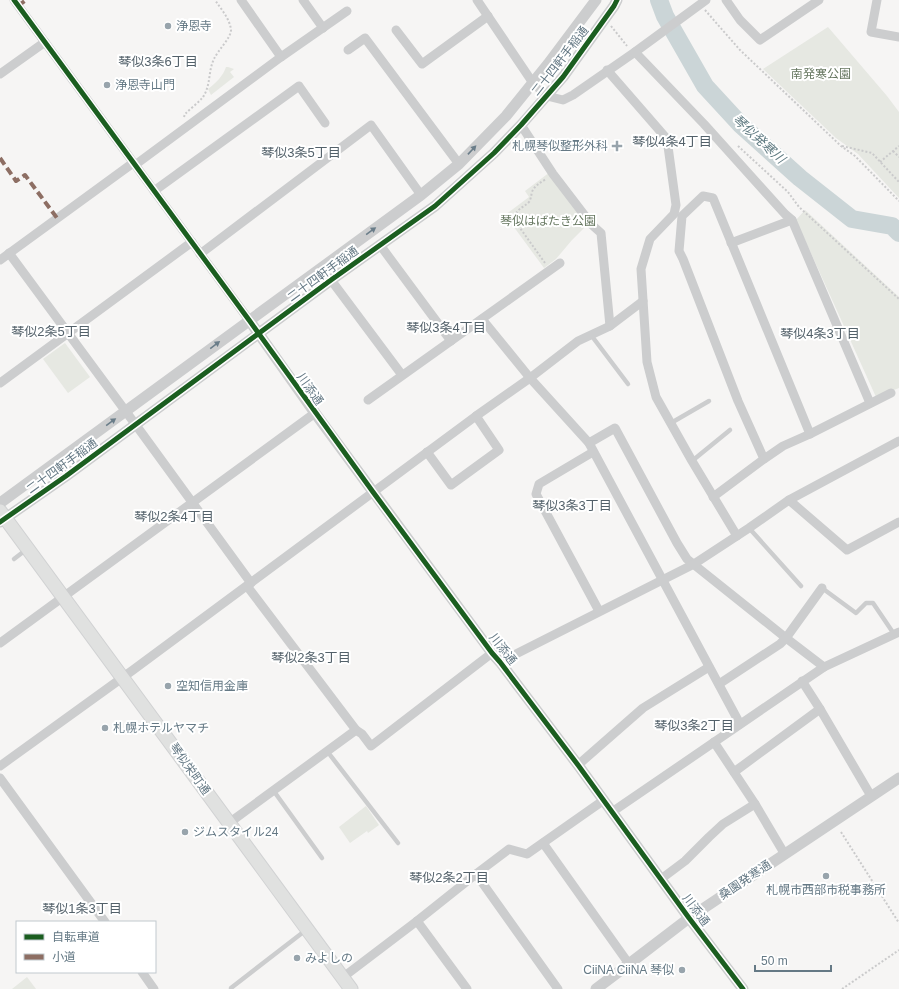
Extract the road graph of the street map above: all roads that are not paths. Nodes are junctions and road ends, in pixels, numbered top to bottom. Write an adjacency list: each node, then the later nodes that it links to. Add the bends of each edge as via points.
1 (14, 0): 16 (street)
2 (241, 0): 19 (street)
3 (303, 0): 13 (street)
4 (477, 0): 12 (street)
5 (596, 0): 22 (street, 二十四軒手稲通)
6 (726, 0): 7 (street, via 740,20 760,40)
7 (819, 0)
8 (877, 0): 15 (street, via 871,32)
9 (616, 3): 23 (street, 二十四軒手稲通)
10 (705, 4): 18 (street)
11 (347, 10): 13 (street)
12 (488, 16): 14 (street, via 422,64); 22 (street)
13 (323, 28): 19 (street)
14 (396, 30)
15 (899, 37)
16 (45, 42): 21 (street); 26 (street)
17 (348, 50): 27 (street, via 365,38)
18 (634, 52): 20 (street); 30 (street)
19 (281, 57): 26 (street)
20 (607, 70): 23 (street, via 563,100); 39 (street, via 667,140 676,205 674,214 650,239 641,269)
21 (0, 74)
22 (533, 83): 23 (street); 27 (street, 二十四軒手稲通, one-way to 22, via 506,116)
23 (547, 96): 25 (street, 二十四軒手稲通)
24 (326, 123): 28 (street, via 298,86)
25 (521, 125): 33 (street, 二十四軒手稲通, via 494,154 435,206); 42 (street, via 553,174 601,233)
26 (134, 164): 28 (street); 34 (street)
27 (459, 164): 29 (street, 二十四軒手稲通)
28 (154, 191): 31 (street)
29 (421, 195): 35 (street, via 371,126); 41 (street, 二十四軒手稲通, one-way to 29)
30 (792, 220): 32 (street); 54 (street)
31 (192, 242): 35 (street); 43 (street)
32 (731, 243): 61 (street); 65 (street, via 713,198 703,196 682,216 679,251 738,401)
33 (380, 245): 38 (street, 二十四軒手稲通); 46 (street)
34 (9, 253): 36 (street); 43 (street)
35 (200, 254): 41 (street)
36 (0, 260)
37 (560, 263): 40 (street)
38 (331, 280): 44 (street, 二十四軒手稲通); 47 (street)
39 (644, 301): 42 (street); 58 (street, via 647,362 656,397)
40 (482, 319): 46 (street); 48 (street)
41 (249, 320): 44 (street, 川添通); 55 (street, 二十四軒手稲通, one-way to 41)
42 (610, 326): 45 (street)
43 (68, 333): 49 (street); 55 (street)
44 (258, 334): 56 (street, 川添通); 59 (street, 二十四軒手稲通)
45 (591, 335): 48 (street, via 578,341); 50 (lane)
46 (451, 341): 47 (street)
47 (402, 375): 52 (street)
48 (530, 378): 57 (street); 63 (street)
49 (0, 383)
50 (628, 384)
51 (891, 393): 54 (street)
52 (368, 400)
53 (709, 402): 58 (lane)
54 (870, 403): 61 (street)
55 (126, 412): 59 (street); 71 (street, 二十四軒手稲通, one-way to 55)
56 (315, 412): 67 (street, 川添通); 70 (street)
57 (476, 416): 64 (street); 64 (street, via 499,450 451,485)
58 (671, 423): 66 (street)
59 (135, 425): 70 (street); 72 (street, 二十四軒手稲通, via 66,476)
60 (730, 430): 66 (lane)
61 (810, 434): 65 (street, via 782,446)
62 (899, 441): 69 (street)
63 (591, 447): 78 (street, via 615,428 677,543 687,559); 79 (street); 84 (street, via 539,484 536,494)
64 (427, 452): 67 (street)
65 (764, 458): 68 (street)
66 (692, 461): 68 (street)
67 (373, 492): 80 (street); 88 (street, 川添通)
68 (713, 497): 75 (street)
69 (789, 500): 73 (street, via 847,550); 74 (street)
70 (192, 502): 80 (street); 83 (street)
71 (0, 503)
72 (2, 517): 76 (main road, 琴似栄町通)
73 (899, 522)
74 (749, 528): 75 (street); 81 (lane)
75 (737, 536): 78 (street)
76 (28, 549): 77 (lane); 83 (main road, 琴似栄町通)
77 (14, 559)
78 (694, 564): 79 (street); 86 (street)
79 (662, 580): 84 (street); 90 (street)
80 (249, 584): 92 (street); 97 (street)
81 (801, 586)
82 (822, 588): 85 (lane, via 856,613 866,603 873,603); 86 (street)
83 (63, 596): 87 (street); 92 (main road, 琴似栄町通)
84 (599, 612): 89 (street)
85 (896, 633): 91 (street)
86 (786, 638): 91 (street); 94 (street)
87 (0, 642)
88 (492, 652): 89 (street, 川添通); 97 (street, via 371,746)
89 (500, 662): 100 (street, 川添通)
90 (709, 667): 94 (street); 100 (street, via 644,708)
91 (824, 667): 93 (street)
92 (122, 677): 101 (street); 110 (main road, 琴似栄町通)
93 (802, 681): 95 (street); 96 (street)
94 (719, 684): 96 (street)
95 (820, 709): 102 (street); 106 (street)
96 (740, 724): 98 (street)
97 (356, 730): 99 (street)
98 (714, 742): 102 (street); 109 (street)
99 (327, 751): 105 (street); 111 (lane)
100 (578, 765): 107 (street, 川添通)
101 (0, 766)
102 (734, 772): 108 (street)
103 (0, 778): 118 (street)
104 (899, 778): 106 (street, 桑園発寒通)
105 (273, 790): 110 (street); 114 (lane)
106 (872, 796): 113 (street, 桑園発寒通)
107 (604, 800): 109 (street, 川添通); 112 (street)
108 (755, 804): 113 (street); 116 (street, via 723,824)
109 (612, 812): 116 (street, 川添通)
110 (229, 823): 120 (main road, 琴似栄町通)
111 (398, 843)
112 (543, 843): 115 (street, via 527,854 509,849); 121 (street)
113 (784, 853): 117 (street, 桑園発寒通)
114 (322, 858)
115 (476, 874): 119 (street); 128 (street)
116 (661, 879): 117 (street, 川添通)
117 (689, 918): 121 (street, 桑園発寒通); 130 (street, 川添通)
118 (104, 921)
119 (417, 921): 123 (street); 127 (street)
120 (307, 929): 123 (main road, 琴似栄町通); 125 (lane)
121 (629, 964): 129 (street, 桑園発寒通)
122 (143, 973): 124 (street)
123 (342, 978): 126 (main road, 琴似栄町通)
124 (154, 989)
125 (231, 989)
126 (351, 989)
127 (466, 989)
128 (558, 989)
129 (596, 989)
130 (743, 989)

